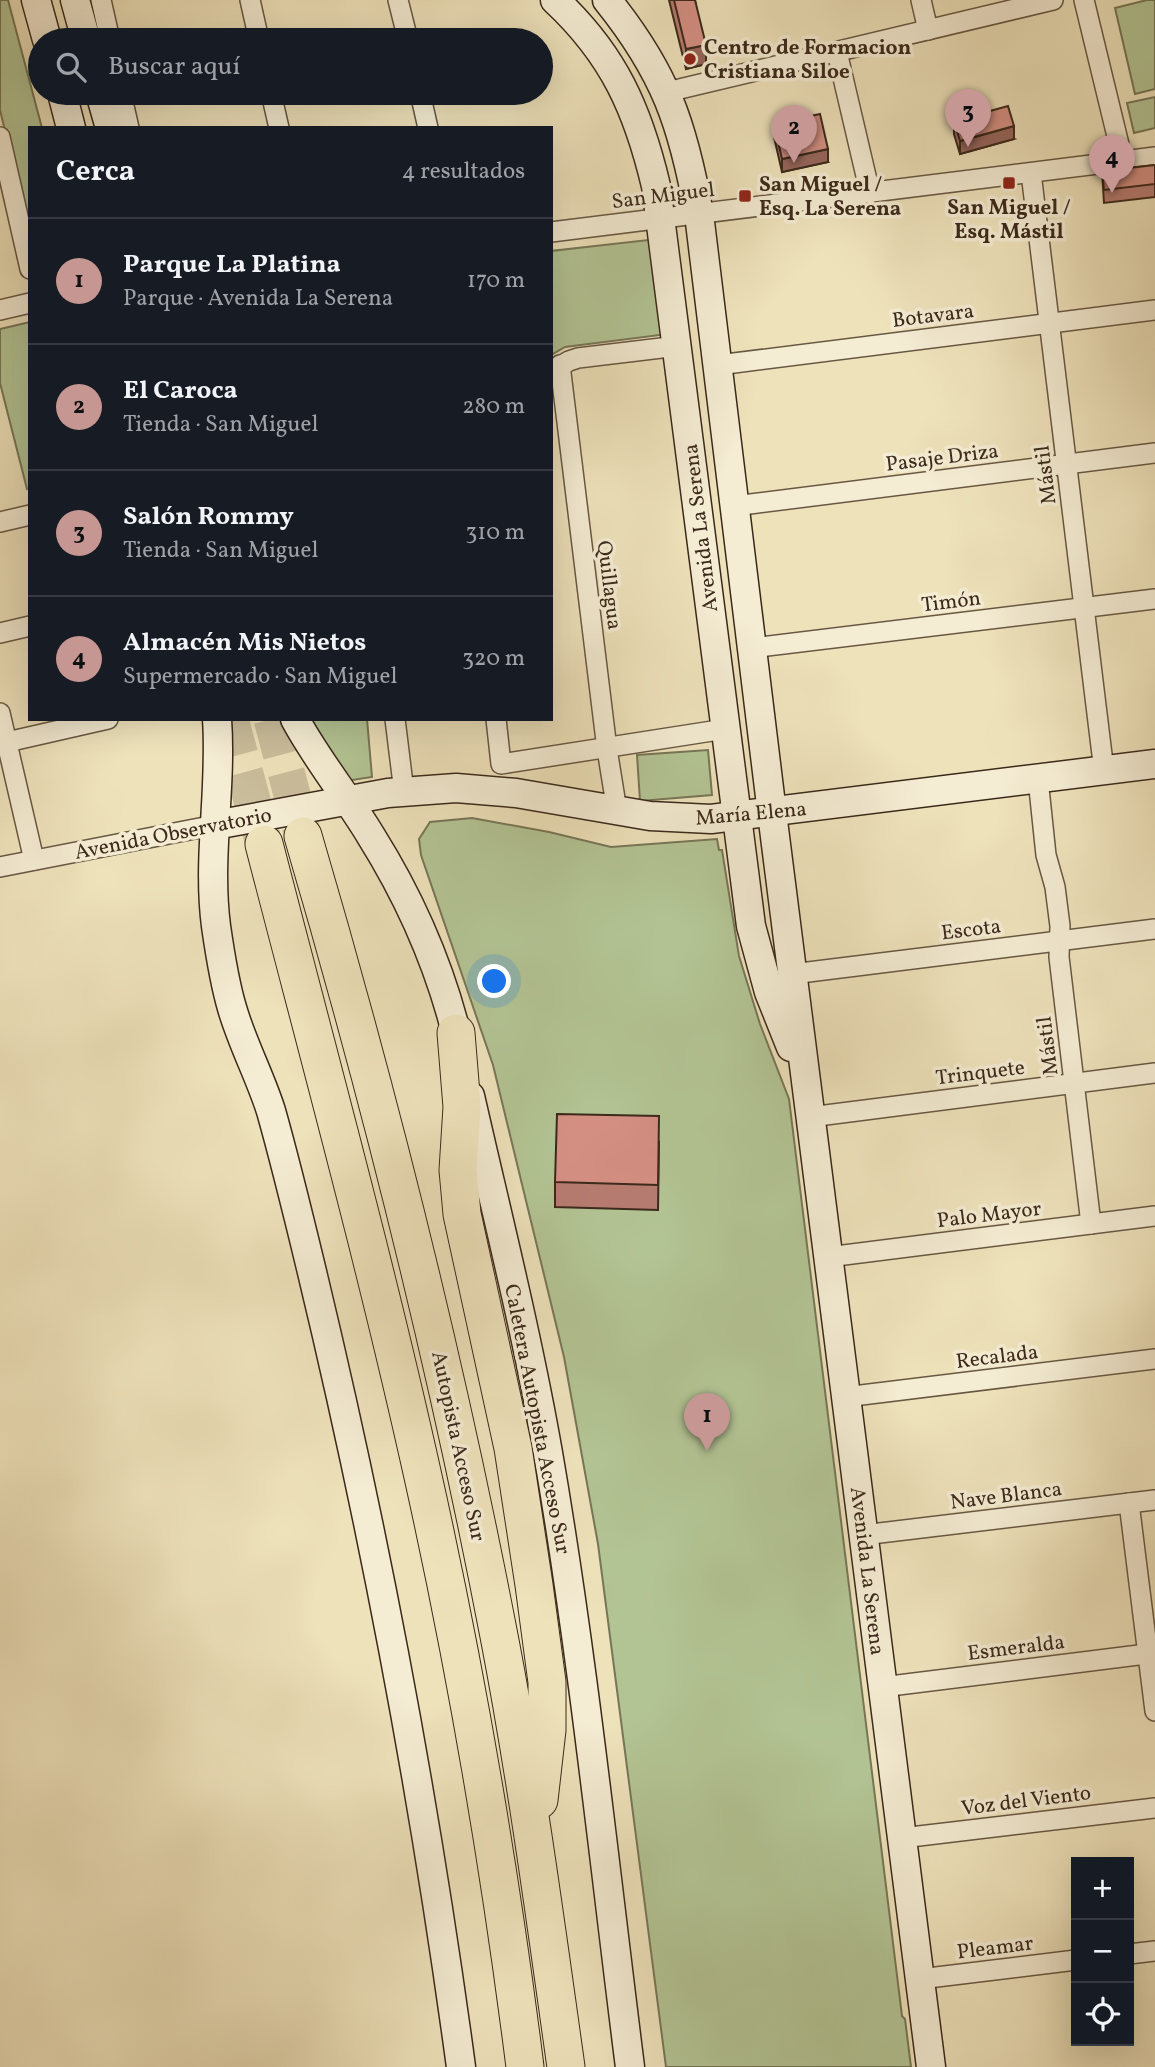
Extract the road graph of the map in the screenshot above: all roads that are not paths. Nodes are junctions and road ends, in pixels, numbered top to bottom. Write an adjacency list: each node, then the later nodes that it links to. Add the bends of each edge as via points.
1 (36, 0): 11 (street)
2 (75, 0): 12 (street)
3 (101, 0): 13 (street)
4 (250, 0): 14 (street)
5 (398, 0): 15 (street)
6 (557, 0): 35 (street, Avenida La Serena, via 615,72 628,96 649,153)
7 (607, 0): 18 (street, Avenida La Serena)
8 (922, 0): 16 (street)
9 (1053, 0): 16 (street)
10 (1084, 0): 31 (street)
11 (44, 28)
12 (83, 28)
13 (107, 28)
14 (256, 28)
15 (405, 28)
16 (928, 30): 17 (street)
17 (837, 52): 18 (street); 33 (street)
18 (667, 92): 34 (street, Avenida La Serena, via 686,147)
19 (65, 105): 24 (street)
20 (103, 105): 25 (street)
21 (124, 105): 26 (street)
22 (274, 105): 27 (street)
23 (423, 105): 28 (street)
24 (70, 126)
25 (109, 126)
26 (129, 126)
27 (279, 126)
28 (428, 126)
29 (0, 137): 37 (street)
30 (1155, 157): 31 (street, San Miguel)
31 (1123, 161): 32 (street, San Miguel)
32 (1031, 173): 33 (street, San Miguel); 41 (street, Mástil)
33 (870, 193): 34 (street, San Miguel)
34 (699, 214): 35 (street, San Miguel); 43 (street, Avenida La Serena)
35 (662, 218): 36 (street, San Miguel); 42 (street, Avenida La Serena)
36 (553, 232)
37 (28, 260)
38 (28, 303): 39 (street)
39 (0, 310)
40 (1155, 310): 41 (street, Botavara)
41 (1049, 323): 43 (street, Botavara); 46 (street, Mástil)
42 (678, 346): 44 (street, via 578,358); 61 (street, Avenida La Serena)
43 (718, 365): 47 (street, Avenida La Serena)
44 (556, 368): 63 (street, Quillagua)
45 (1155, 453): 46 (street, Pasaje Driza)
46 (1066, 464): 47 (street, Pasaje Driza); 51 (street, Mástil)
47 (734, 506): 54 (street, Avenida La Serena)
48 (28, 515): 49 (street)
49 (0, 522)
50 (1155, 599): 51 (street, Timón)
51 (1084, 608): 54 (street, Timón); 65 (street, Mástil)
52 (28, 626): 53 (street)
53 (0, 633)
54 (752, 648): 70 (street, Avenida La Serena)
55 (0, 713): 62 (street)
56 (99, 721): 62 (street)
57 (217, 721): 72 (street)
58 (296, 721): 68 (street)
59 (395, 721): 67 (street)
60 (496, 721): 63 (street, via 501,764)
61 (725, 729): 63 (street); 71 (street, Avenida La Serena)
62 (7, 742): 75 (street)
63 (607, 749): 69 (street, Quillagua)
64 (1155, 764): 65 (street, María Elena)
65 (1104, 771): 66 (street, María Elena)
66 (1038, 779): 70 (street, María Elena); 78 (street, Mástil)
67 (404, 792): 68 (street, María Elena); 69 (street, María Elena, via 482,789)
68 (347, 800): 72 (street, Avenida Observatorio); 80 (street, Caletera Autopista Acceso Sur, via 408,901)
69 (617, 811): 71 (street, María Elena, via 683,818)
70 (772, 813): 71 (street, María Elena); 79 (street, Avenida La Serena)
71 (736, 817): 82 (street, Avenida La Serena, via 761,969)
72 (215, 825): 75 (street, Avenida Observatorio); 103 (street, via 213,894 226,984 270,1108 334,1365 404,1701)
73 (303, 836): 98 (highway, Autopista Acceso Sur, via 416,1256 489,1590)
74 (264, 844): 104 (highway, Autopista Acceso Sur, via 344,1147 425,1486 485,1798)
75 (34, 860): 76 (street, Avenida Observatorio)
76 (0, 867)
77 (1155, 929): 78 (street, Escota)
78 (1059, 941): 79 (street, Escota); 83 (street, Mástil)
79 (792, 974): 82 (street, Avenida La Serena)
80 (456, 1033): 98 (highway, via 462,1107 461,1206 513,1448 547,1682); 106 (street, Caletera Autopista Acceso Sur, via 524,1332 557,1507)
81 (1155, 1073): 83 (street, Trinquete)
82 (804, 1074): 84 (street, Avenida La Serena)
83 (1074, 1083): 84 (street, Trinquete); 86 (street, Mástil)
84 (810, 1117): 87 (street, Avenida La Serena)
85 (1155, 1216): 86 (street, Palo Mayor)
86 (1091, 1224): 87 (street, Palo Mayor)
87 (828, 1257): 89 (street, Avenida La Serena)
88 (1155, 1360): 89 (street, Recalada)
89 (845, 1397): 92 (street, Avenida La Serena)
90 (1155, 1500): 91 (street, Nave Blanca)
91 (1129, 1503): 92 (street, Nave Blanca); 93 (street)
92 (863, 1535): 94 (street, Avenida La Serena)
93 (1151, 1653): 94 (street, Esmeralda); 95 (street)
94 (882, 1687): 97 (street, Avenida La Serena)
95 (1155, 1711)
96 (1155, 1808): 97 (street, Voz del Viento)
97 (902, 1838): 102 (street, Avenida La Serena)
98 (537, 1864): 105 (highway, Autopista Acceso Sur)
99 (1155, 1951): 100 (street)
100 (1134, 1953)
101 (1071, 1962): 102 (street, Pleamar)
102 (920, 1979): 107 (street, Avenida La Serena)
103 (461, 2067)
104 (525, 2067)
105 (566, 2067)
106 (630, 2067)
107 (931, 2067)

